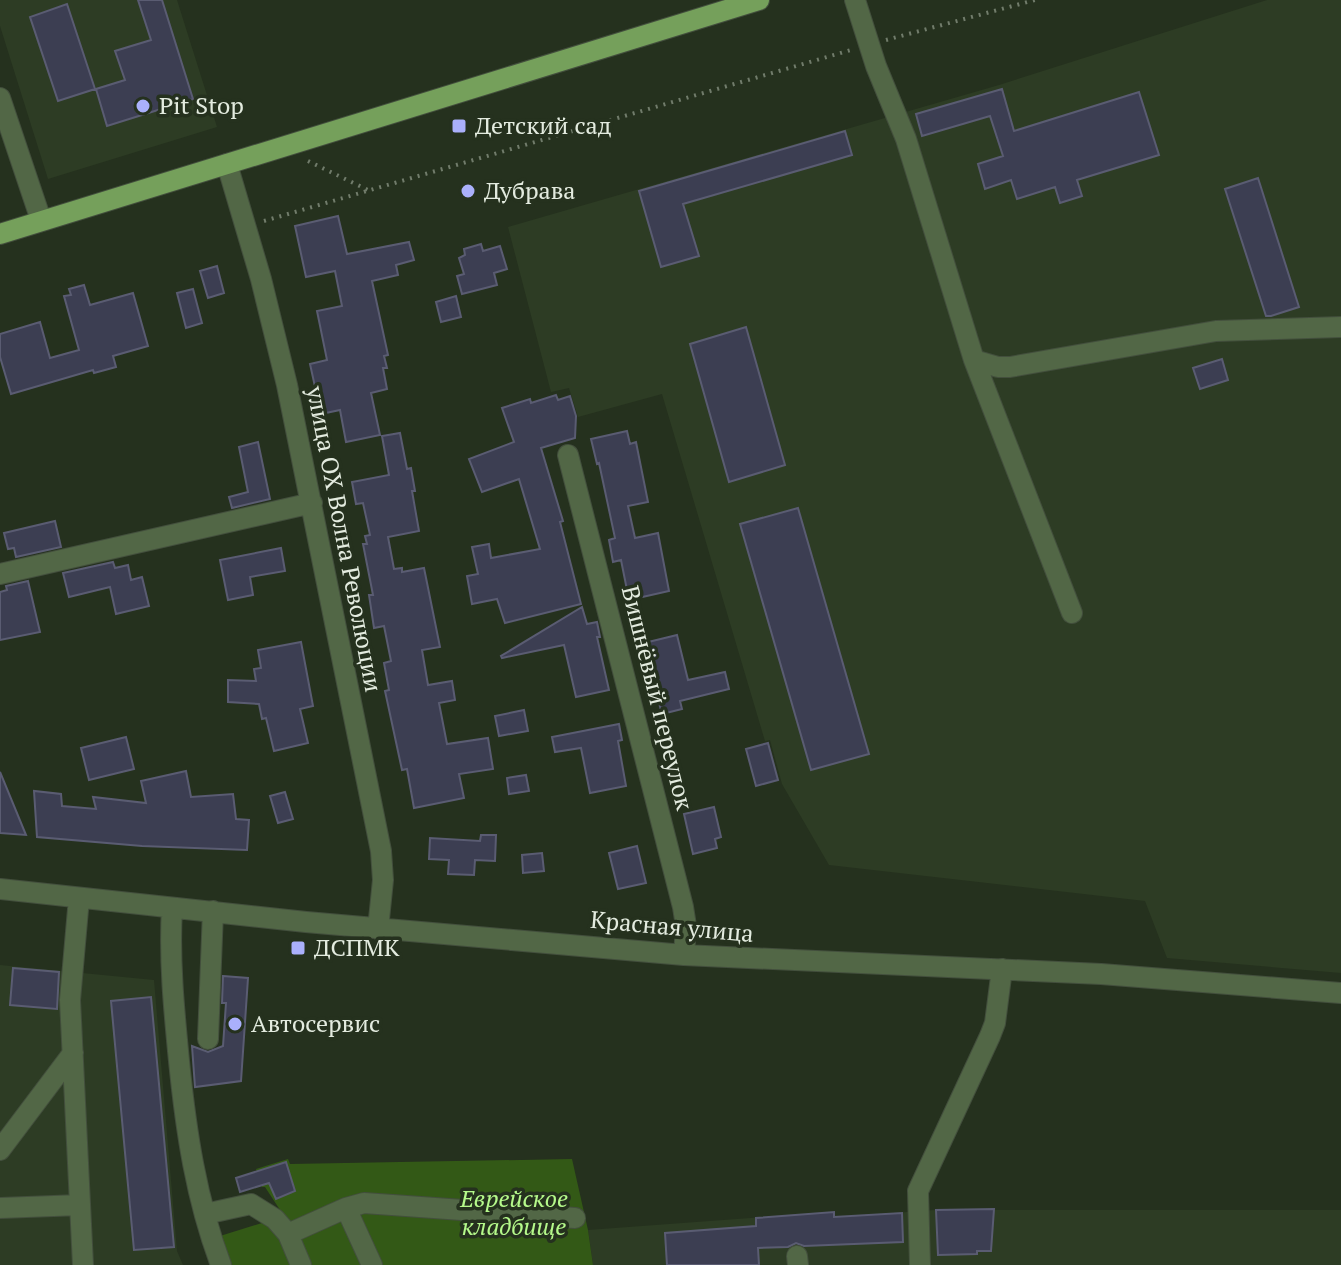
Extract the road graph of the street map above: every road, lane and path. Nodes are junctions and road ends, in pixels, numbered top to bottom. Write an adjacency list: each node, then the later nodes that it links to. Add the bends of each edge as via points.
1 (759, 0): 6 (main road)
2 (855, 0): 4 (street)
3 (1035, 0): 4 (path)
4 (868, 45): 8 (path); 13 (street, via 906,139)
5 (0, 98): 9 (street)
6 (280, 147): 7 (main road); 8 (path)
7 (227, 164): 9 (main road); 10 (street, улица ОХ Волна Революции)
8 (372, 192): 10 (path)
9 (41, 220): 11 (main road)
10 (246, 226): 15 (street, улица ОХ Волна Революции)
11 (0, 234)
12 (1341, 327): 13 (street, via 1216,331 1010,367)
13 (974, 360): 17 (street)
14 (568, 455): 23 (street, Вишнёвый переулок, via 683,907)
15 (312, 503): 16 (street); 22 (street, улица ОХ Волна Революции, via 381,851)
16 (0, 574)
17 (1072, 613)
18 (0, 889): 19 (street, Красная улица)
19 (79, 898): 20 (street, Красная улица); 27 (street, via 70,1000)
20 (172, 908): 21 (street, Красная улица); 32 (street, via 181,1075 190,1151)
21 (213, 911): 22 (street, Красная улица); 26 (street)
22 (378, 929): 23 (street, Красная улица)
23 (684, 955): 24 (street, Красная улица)
24 (1002, 969): 25 (street, Красная улица); 39 (street, via 995,1023 918,1191)
25 (1341, 993)
26 (208, 1039)
27 (73, 1053): 28 (street); 29 (street)
28 (0, 1150)
29 (80, 1205): 30 (street); 35 (street)
30 (0, 1208)
31 (346, 1208): 33 (street, via 364,1203); 34 (street); 38 (street)
32 (205, 1214): 34 (street, via 251,1204); 36 (street)
33 (575, 1218)
34 (288, 1234): 37 (street)
35 (83, 1265)
36 (221, 1265)
37 (301, 1265)
38 (372, 1265)
39 (920, 1265)

